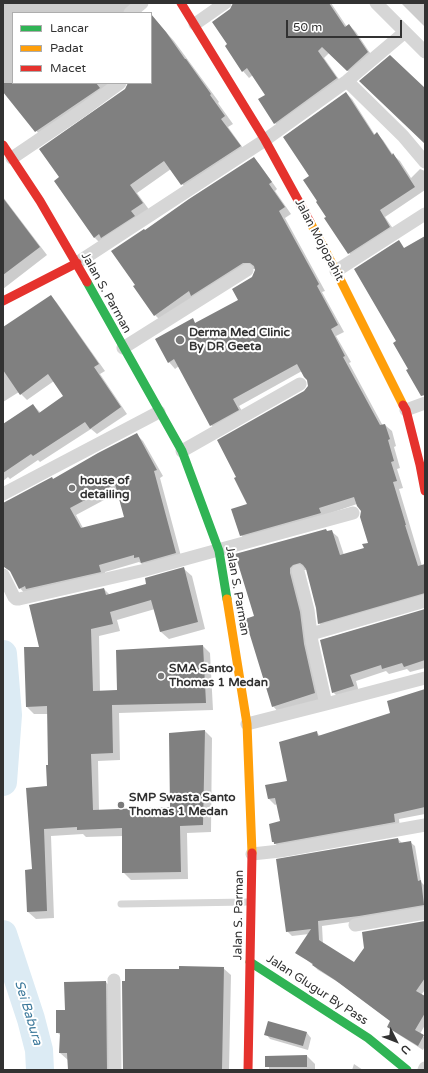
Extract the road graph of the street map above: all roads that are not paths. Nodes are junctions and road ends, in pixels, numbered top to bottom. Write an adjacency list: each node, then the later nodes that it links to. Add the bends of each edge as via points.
1 (142, 3): 5 (street)
2 (181, 3): 6 (main road, Jalan Mojopahit)
3 (225, 3): 6 (street)
4 (376, 3): 7 (street)
5 (131, 12)
6 (194, 24): 11 (main road, Jalan Mojopahit)
7 (405, 32): 8 (street); 9 (street)
8 (425, 52)
9 (347, 81): 11 (street); 14 (street, via 403,136)
10 (119, 84): 13 (street)
11 (265, 140): 16 (street); 18 (main road, Jalan Mojopahit)
12 (3, 145): 13 (main road, Jalan S. Parman)
13 (12, 158): 16 (main road, Jalan S. Parman)
14 (425, 162)
15 (425, 214): 18 (street)
16 (77, 263): 19 (main road); 20 (main road, Jalan S. Parman)
17 (247, 270): 20 (street)
18 (336, 271): 23 (main road, Jalan Mojopahit)
19 (3, 301)
20 (123, 348): 24 (main road, Jalan S. Parman)
21 (300, 384): 25 (street)
22 (425, 403): 23 (street)
23 (406, 410): 26 (main road, Jalan Mojopahit)
24 (159, 412): 25 (main road, Jalan S. Parman); 27 (street)
25 (182, 451): 29 (main road, Jalan S. Parman)
26 (425, 490)
27 (3, 494)
28 (353, 513): 29 (street)
29 (219, 551): 31 (street, via 19,599 14,597); 36 (main road, Jalan S. Parman)
30 (298, 571): 33 (street)
31 (3, 574)
32 (425, 601): 33 (street)
33 (311, 634): 35 (street)
34 (425, 678): 35 (street)
35 (326, 704): 36 (street)
36 (246, 724): 38 (main road, Jalan S. Parman)
37 (425, 825): 38 (street)
38 (252, 854): 39 (main road, Jalan S. Parman)
39 (252, 902): 40 (lane); 43 (main road, Jalan S. Parman)
40 (121, 904)
41 (425, 913): 42 (street)
42 (355, 925)
43 (250, 962): 46 (main road, Jalan S. Parman); 47 (main road, Jalan Glugur By Pass, via 368,1038)
44 (114, 980): 45 (street)
45 (115, 1070)
46 (248, 1070)
47 (407, 1070)

